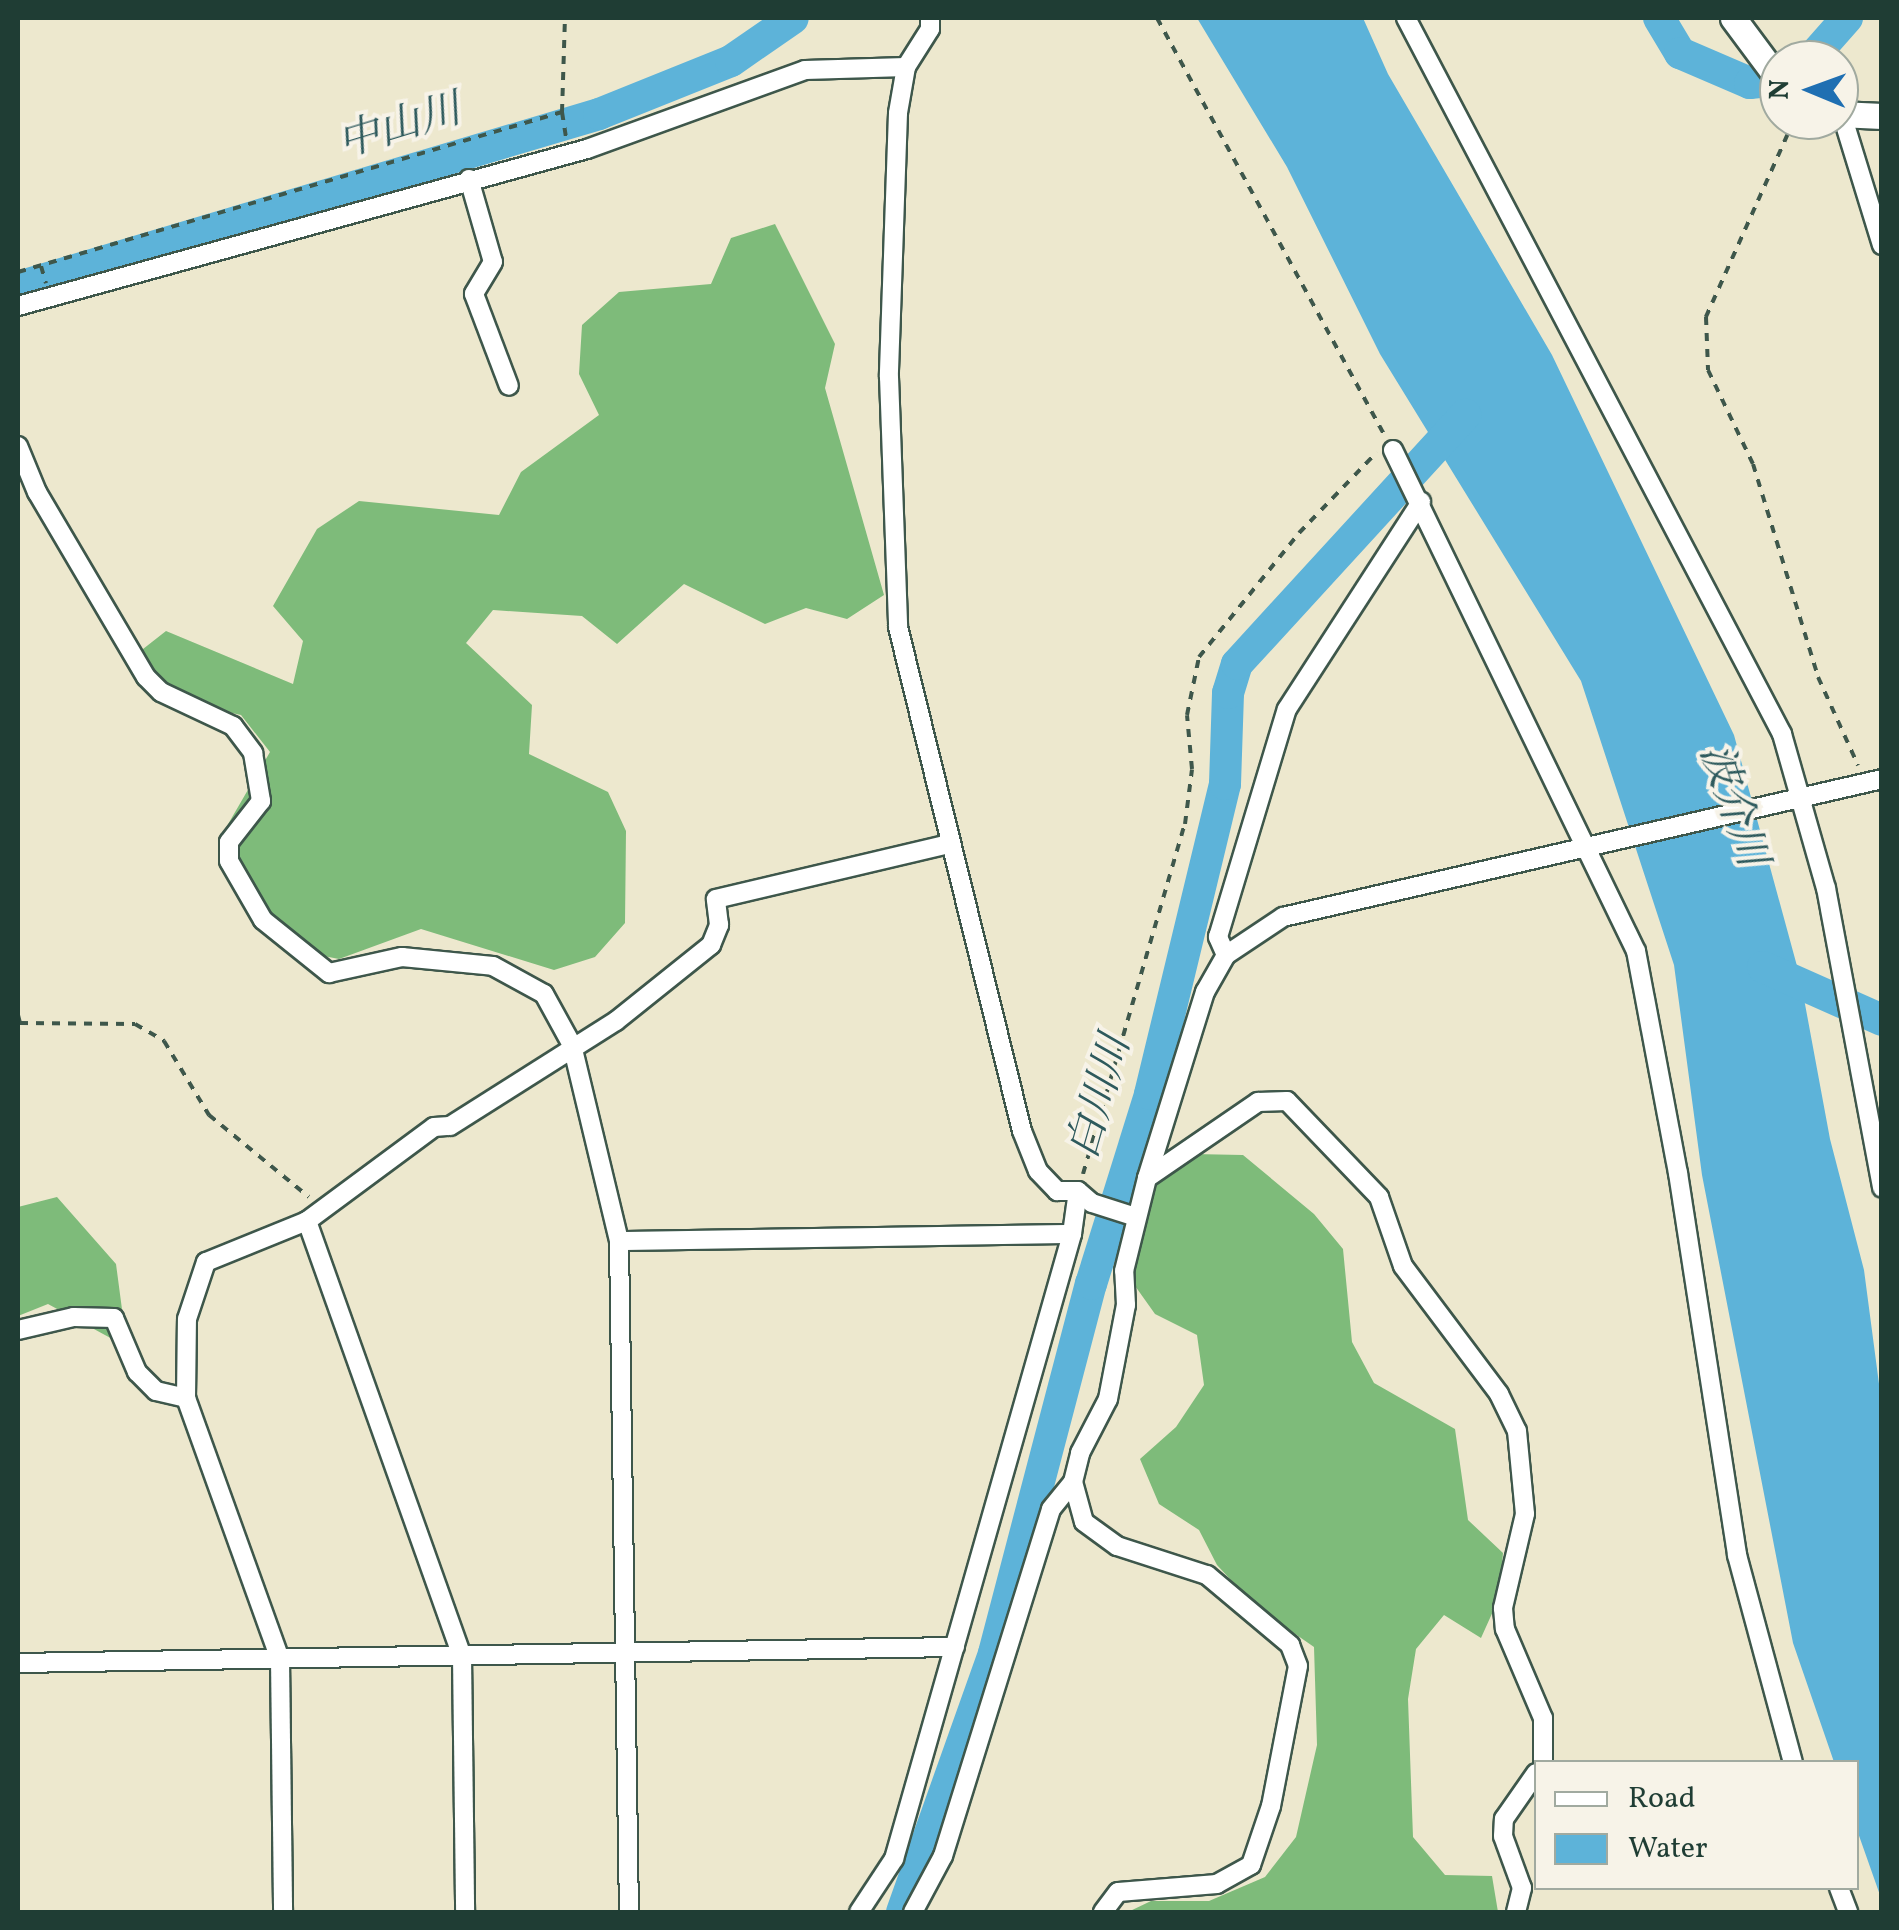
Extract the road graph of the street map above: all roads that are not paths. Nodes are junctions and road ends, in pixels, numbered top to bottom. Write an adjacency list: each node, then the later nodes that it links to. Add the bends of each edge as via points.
1 (930, 18): 5 (street, via 930,30)
2 (1406, 18): 15 (street, via 1782,734)
3 (1732, 18): 4 (main road)
4 (1759, 54)
5 (906, 66): 7 (street, via 805,70 568,152); 16 (street, via 898,114 889,492 898,627)
6 (1849, 140): 8 (street)
7 (468, 179): 9 (street); 10 (street, via 494,262 474,294)
8 (1882, 245)
9 (18, 306)
10 (509, 386)
11 (18, 446): 19 (street, via 37,492 146,676 161,692 233,726 253,753 261,801 229,842 229,861 262,920 329,973 402,957 493,966 544,994)
12 (1393, 450): 13 (street)
13 (1421, 502): 17 (street); 18 (street, via 1287,708 1218,937)
14 (1874, 781): 15 (street)
15 (1789, 799): 17 (street); 21 (street, via 1826,888)
16 (948, 844): 19 (street, via 716,899 719,925 696,961); 22 (street, via 1022,1131 1038,1171 1057,1191)
17 (1590, 846): 18 (street, via 1284,917); 36 (street, via 1636,951 1737,1555)
18 (1226, 954): 20 (street, via 1205,992)
19 (572, 1045): 24 (street, via 450,1126 434,1127); 26 (street)
20 (1146, 1178): 23 (street); 35 (street, via 1258,1102 1287,1101 1379,1197 1403,1266 1499,1394 1517,1431 1525,1514 1504,1618 1543,1718)
21 (1882, 1188)
22 (1085, 1197): 23 (street); 25 (street)
23 (1130, 1216): 29 (street, via 1108,1399)
24 (307, 1221): 28 (street, via 206,1262 187,1319); 32 (street)
25 (1072, 1234): 26 (street); 30 (street)
26 (618, 1241): 31 (street)
27 (18, 1330): 28 (street, via 74,1317 114,1318 137,1372 156,1391)
28 (186, 1398): 33 (street)
29 (1072, 1482): 42 (street, via 1051,1509 944,1856); 43 (street, via 1084,1522 1117,1546 1207,1575 1290,1645 1298,1666 1271,1806 1251,1865 1217,1884 1118,1892)
30 (955, 1646): 31 (street); 41 (street, via 894,1860)
31 (626, 1652): 32 (street); 40 (street)
32 (462, 1656): 33 (street); 39 (street)
33 (280, 1659): 34 (street); 38 (street)
34 (18, 1663)
35 (1543, 1760)
36 (1791, 1760)
37 (1534, 1776): 44 (street, via 1504,1819 1502,1836 1522,1888)
38 (284, 1912)
39 (465, 1912)
40 (629, 1912)
41 (858, 1912)
42 (913, 1912)
43 (1103, 1912)
44 (1516, 1912)

